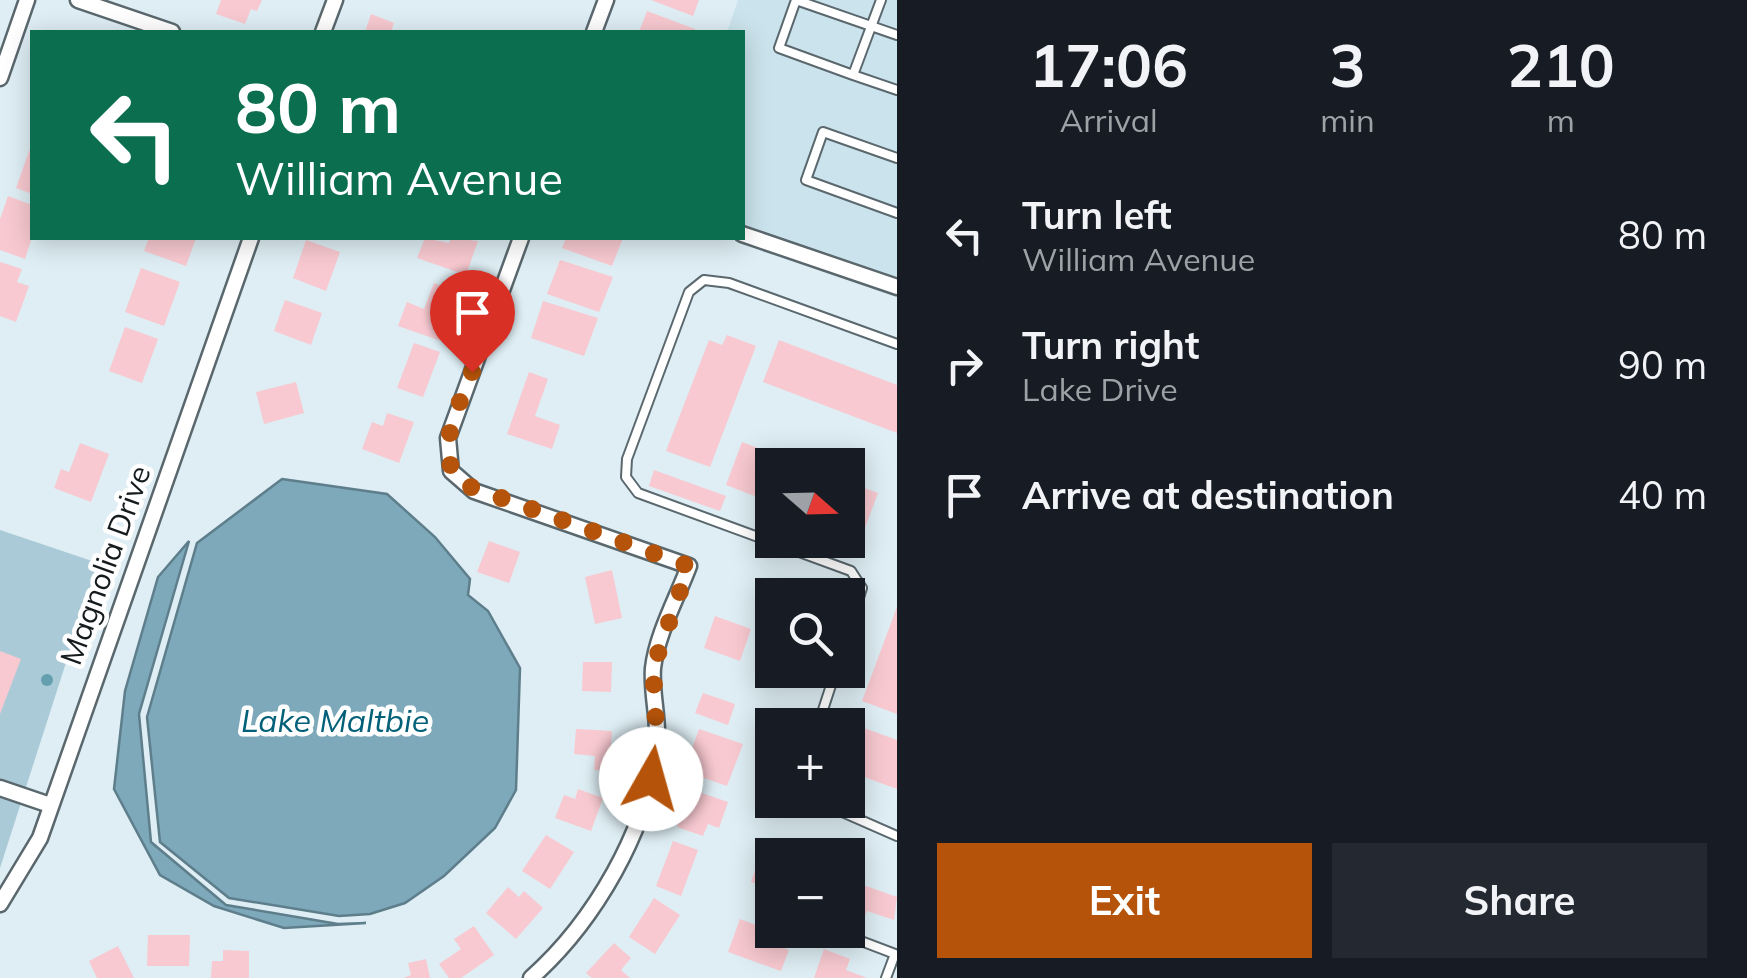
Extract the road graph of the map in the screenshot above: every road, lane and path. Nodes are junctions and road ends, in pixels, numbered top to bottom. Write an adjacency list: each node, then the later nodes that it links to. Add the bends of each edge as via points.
1 (28, 0): 12 (street)
2 (78, 0): 7 (street)
3 (334, 0): 8 (street)
4 (606, 0): 9 (street)
5 (881, 0): 6 (lane)
6 (871, 26): 10 (lane); 11 (lane); 11 (lane, via 796,0 779,48)
7 (166, 30)
8 (324, 30)
9 (595, 30)
10 (897, 35)
11 (853, 75): 13 (lane)
12 (0, 78)
13 (897, 90)
14 (897, 158): 15 (lane, via 823,132 806,180)
15 (897, 214)
16 (745, 235): 19 (street)
17 (250, 240): 23 (street, Magnolia Drive)
18 (520, 240): 28 (street, via 448,438 451,471 474,491 689,566 653,668 657,743 636,821 600,894)
19 (897, 287)
20 (897, 344): 21 (lane, via 730,283 704,280 689,292 628,459 626,477 638,493)
21 (856, 578)
22 (0, 788): 23 (street)
23 (50, 805): 26 (street, Magnolia Drive, via 40,838)
24 (856, 818): 25 (lane)
25 (897, 836)
26 (0, 904)
27 (865, 943): 29 (lane, via 895,954)
28 (531, 978)
29 (886, 978)

